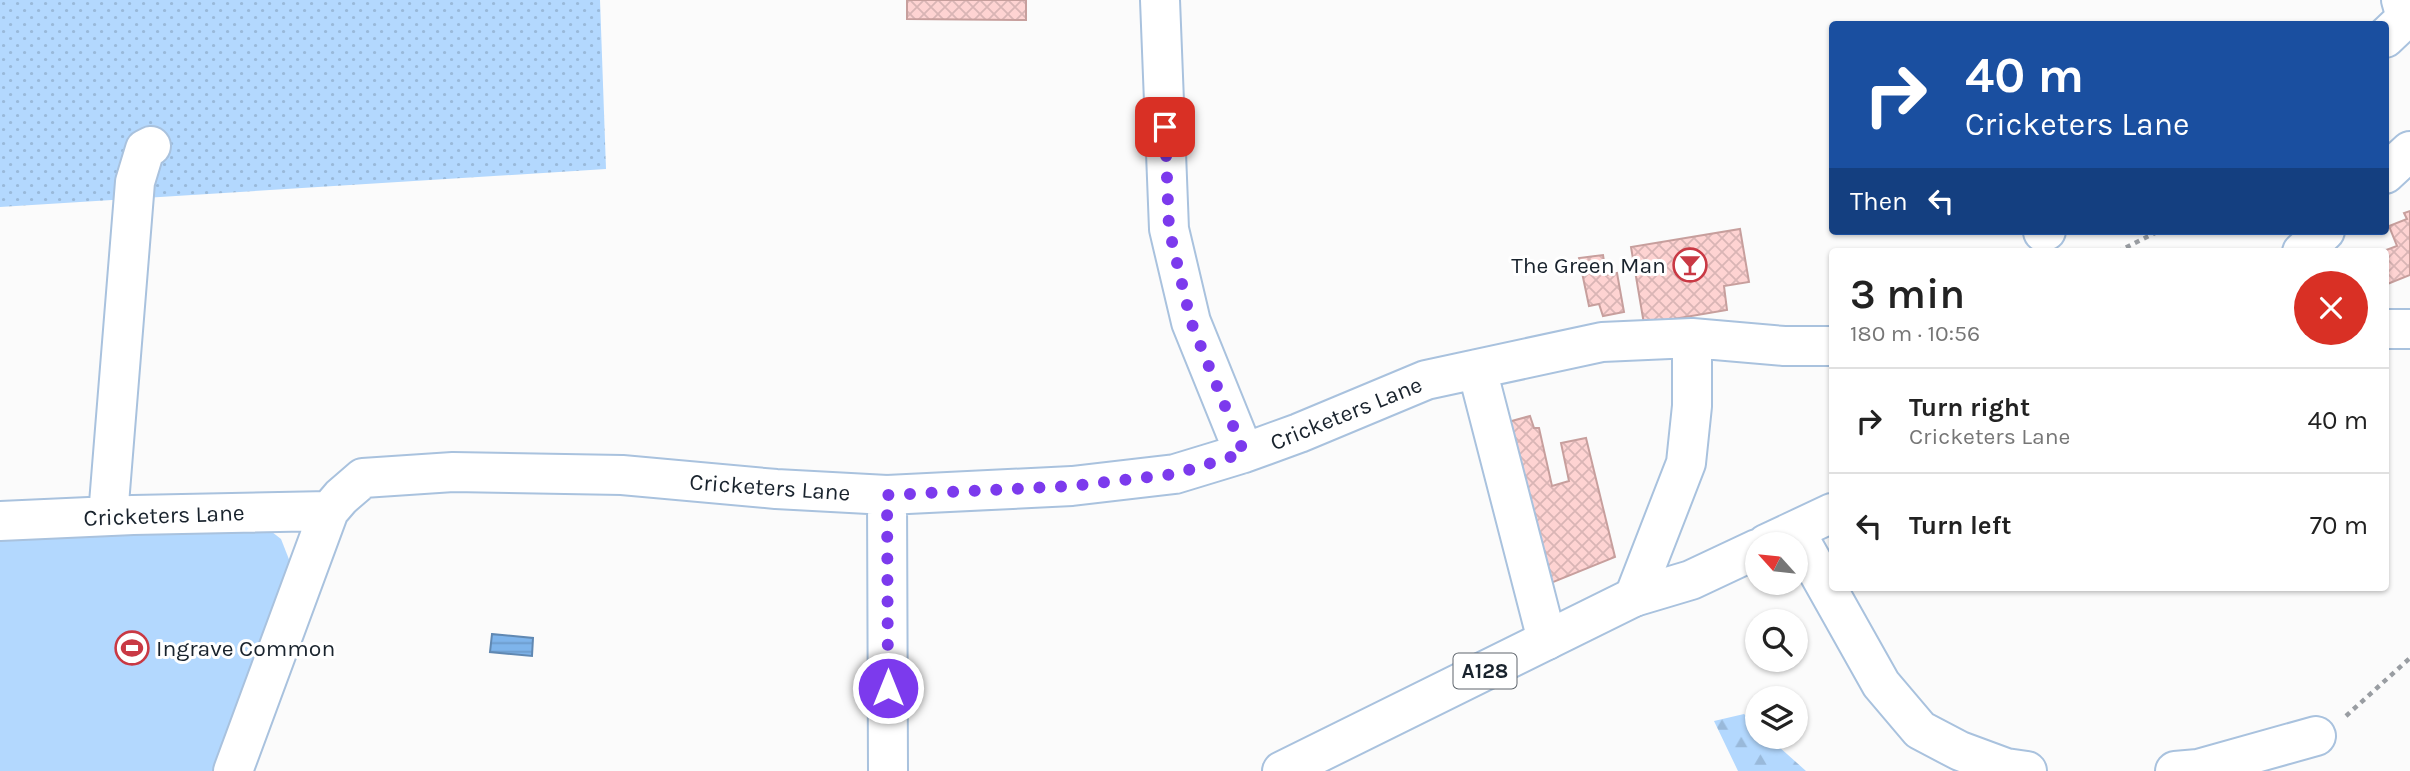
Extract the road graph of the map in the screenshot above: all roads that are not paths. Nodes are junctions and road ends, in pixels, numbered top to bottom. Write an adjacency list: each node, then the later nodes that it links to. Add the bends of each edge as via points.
1 (1160, 0): 12 (street, via 1169,229 1191,322)
2 (151, 146): 16 (street, via 145,149 135,182)
3 (2410, 151): 4 (street)
4 (2389, 170)
5 (2321, 235): 6 (street)
6 (2306, 248)
7 (2389, 329): 8 (street)
8 (2410, 329)
9 (1692, 338): 10 (street, Cricketers Lane); 11 (street, Cricketers Lane, via 1602,342); 21 (street, via 1692,406 1685,463)
10 (1829, 346)
11 (1477, 369): 12 (street, Cricketers Lane, via 1426,380); 22 (street)
12 (1244, 453): 13 (street, Cricketers Lane, via 1175,474 1072,486)
13 (887, 495): 14 (street, Cricketers Lane, via 622,475 453,472 363,478); 25 (street)
14 (329, 511): 16 (street, Cricketers Lane); 24 (street, Cricketers Lane)
15 (1829, 514): 18 (street)
16 (108, 516): 17 (street, Cricketers Lane)
17 (0, 521)
18 (1792, 532)
19 (1745, 555): 21 (street, A128, via 1691,580)
20 (1808, 577): 27 (street, via 1881,684 1920,730 1960,751)
21 (1634, 597): 22 (street, A128)
22 (1546, 640): 26 (street, A128)
23 (2316, 736): 28 (street, via 2198,769)
24 (233, 771)
25 (888, 771)
26 (1282, 771)
27 (2027, 771)
28 (2175, 771)

